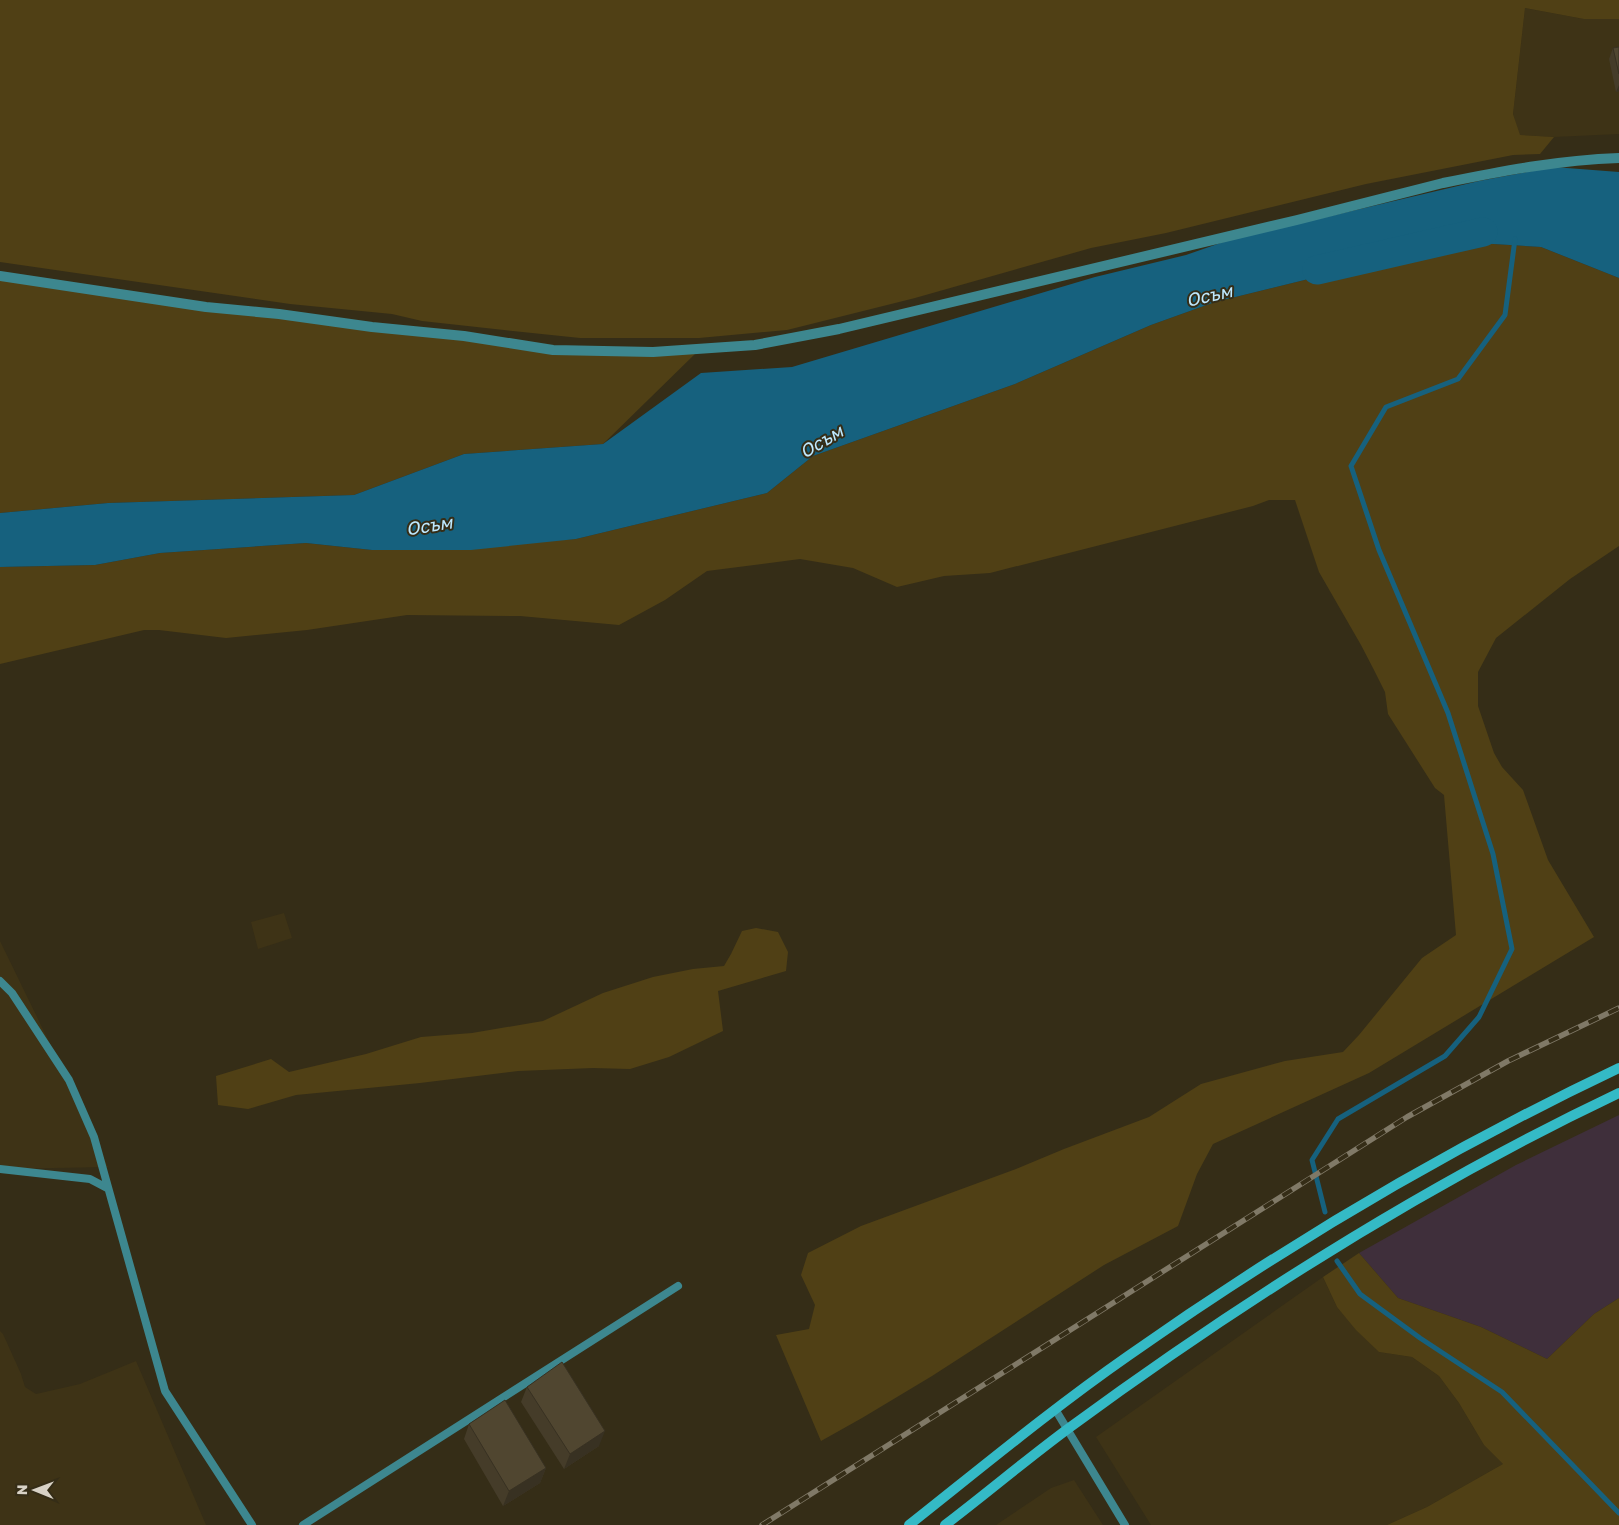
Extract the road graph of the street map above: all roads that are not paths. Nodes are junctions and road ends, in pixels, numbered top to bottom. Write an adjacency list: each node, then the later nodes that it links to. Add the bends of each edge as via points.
1 (1619, 158): 2 (street, via 1582,159 1525,167 1443,183 926,309 755,345 653,352 553,350 464,336 206,307)
2 (0, 276)
3 (0, 981): 7 (lane, via 12,993 69,1080 94,1137)
4 (1619, 1068): 9 (main road, via 1555,1098 1407,1178 1196,1308)
5 (1619, 1093): 10 (main road, via 1415,1199 1210,1329)
6 (0, 1169): 7 (lane, via 90,1179)
7 (107, 1188): 11 (lane, via 165,1391)
8 (678, 1286): 12 (lane)
9 (1055, 1409): 10 (lane); 13 (main road)
10 (1068, 1429): 14 (main road); 15 (lane)
11 (252, 1525)
12 (303, 1525)
13 (909, 1525)
14 (945, 1525)
15 (1125, 1525)

